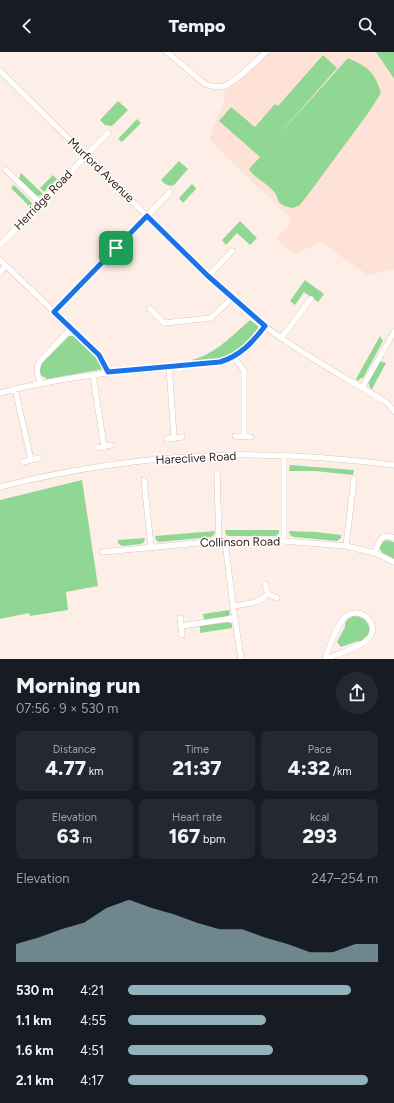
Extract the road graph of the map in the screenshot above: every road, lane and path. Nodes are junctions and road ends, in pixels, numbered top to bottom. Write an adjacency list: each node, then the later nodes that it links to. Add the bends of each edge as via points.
1 (167, 52): 2 (street, via 205,84 213,86 223,86 231,82)
2 (266, 52)
3 (0, 71): 5 (street, Murford Avenue)
4 (108, 133): 5 (street, Herridge Road)
5 (86, 155): 8 (street, Herridge Road); 9 (street, Murford Avenue)
6 (6, 170): 8 (street)
7 (170, 192): 9 (street)
8 (40, 203): 10 (street, Herridge Road)
9 (147, 216): 15 (street, Murford Avenue); 19 (street)
10 (0, 245)
11 (232, 251): 15 (street)
12 (0, 260): 13 (street)
13 (6, 266): 14 (street); 19 (street)
14 (0, 272)
15 (208, 276): 16 (street, Murford Avenue)
16 (232, 298): 18 (street, via 211,318 164,323); 20 (street, Murford Avenue)
17 (310, 300): 23 (street)
18 (150, 309)
19 (54, 312): 21 (street)
20 (265, 326): 23 (street, Murford Avenue); 24 (street, via 253,342)
21 (71, 329): 26 (street, via 99,355); 28 (street, via 37,366)
22 (394, 332): 29 (street)
23 (282, 338): 29 (street, Murford Avenue)
24 (234, 357): 25 (street, via 220,362); 34 (street, via 244,371)
25 (169, 366): 26 (street); 37 (street)
26 (108, 372): 27 (street)
27 (93, 375): 28 (street); 40 (street)
28 (40, 383): 30 (street)
29 (362, 388): 32 (street, Murford Avenue, via 386,402)
30 (15, 389): 31 (street); 44 (street)
31 (0, 393)
32 (394, 411)
33 (235, 436): 34 (street)
34 (244, 436): 36 (street)
35 (182, 437): 37 (street)
36 (251, 437)
37 (174, 438): 38 (street)
38 (167, 439)
39 (111, 445): 40 (street)
40 (104, 447): 41 (street)
41 (96, 448)
42 (284, 456): 46 (street, Hareclive Road); 50 (street, Hareclive Road, via 183,457 127,463 35,478); 53 (street)
43 (39, 458): 44 (street)
44 (32, 460): 45 (street)
45 (23, 462)
46 (394, 465)
47 (218, 473): 52 (street)
48 (354, 479): 54 (street)
49 (144, 480): 55 (street)
50 (0, 487)
51 (394, 538): 57 (street, via 384,536)
52 (222, 541): 53 (street, Collinson Road); 55 (street, Collinson Road); 62 (street)
53 (284, 541): 54 (street, Collinson Road)
54 (346, 546): 57 (street, Collinson Road)
55 (151, 548): 56 (street, Collinson Road)
56 (103, 552)
57 (375, 554): 58 (street, Collinson Road)
58 (394, 562)
59 (265, 584): 60 (street)
60 (268, 594): 61 (street); 62 (street, via 255,603)
61 (277, 598)
62 (232, 606): 64 (street)
63 (180, 618): 65 (street)
64 (234, 618): 65 (street); 67 (street)
65 (181, 626): 66 (street)
66 (182, 635)
67 (241, 659)
68 (325, 659): 68 (street, via 344,618 357,613 369,618 372,630 364,643)

